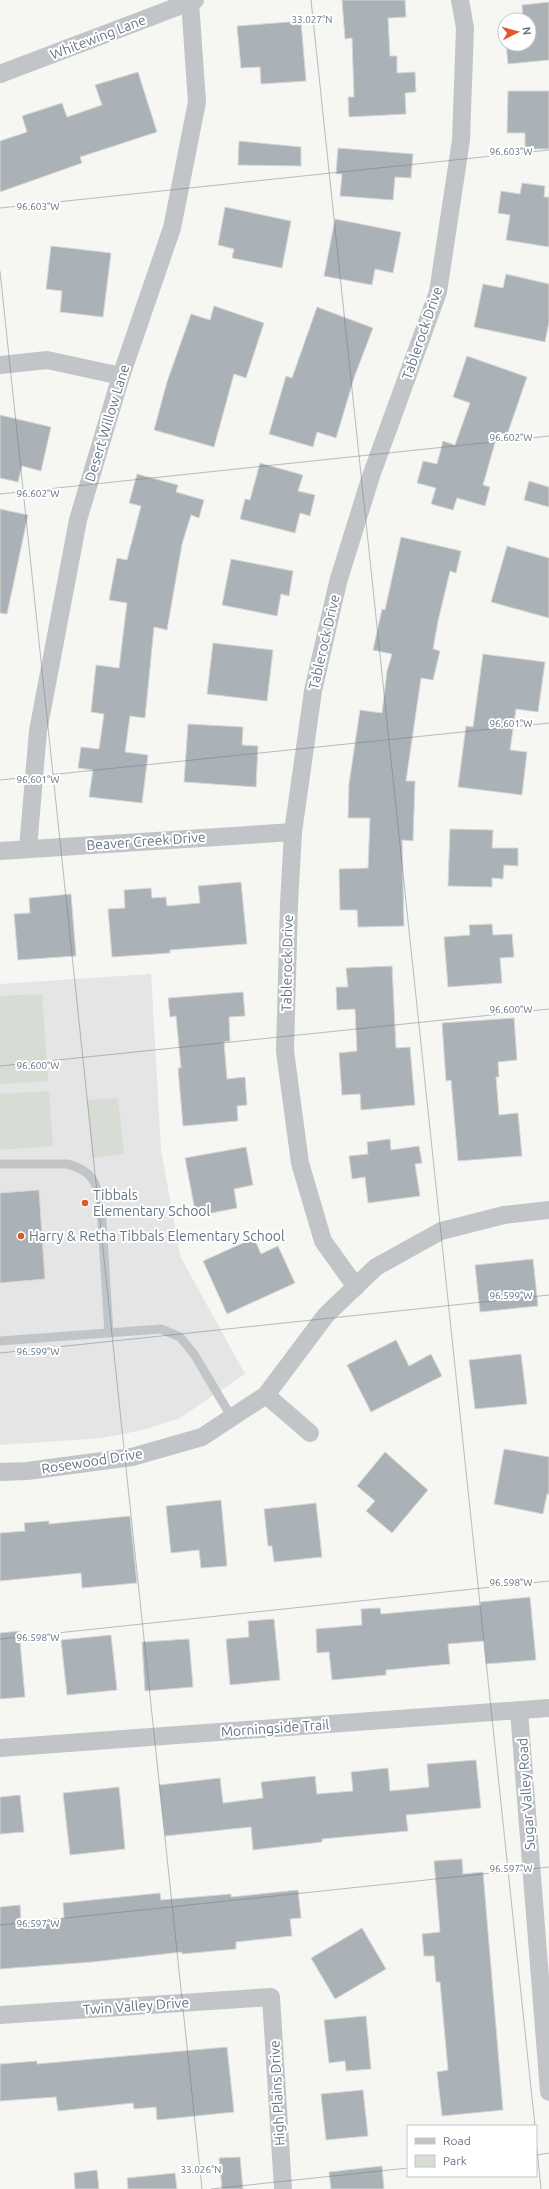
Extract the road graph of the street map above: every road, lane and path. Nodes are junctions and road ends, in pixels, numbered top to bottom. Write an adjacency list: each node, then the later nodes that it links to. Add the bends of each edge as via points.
1 (460, 0): 6 (street, Tablerock Drive, via 465,28 462,140 438,292 371,476 338,582 312,691)
2 (193, 1): 3 (street, Whitewing Lane); 5 (street, Desert Willow Lane, via 197,102 172,228)
3 (0, 74)
4 (0, 365): 5 (street, via 47,360)
5 (121, 376): 7 (street, Desert Willow Lane, via 78,520 38,731)
6 (293, 832): 7 (street, Beaver Creek Drive); 11 (street, Tablerock Drive, via 285,1051 300,1163 323,1241)
7 (28, 848): 8 (street, Beaver Creek Drive)
8 (0, 851)
9 (0, 1164): 12 (lane, via 67,1164 78,1167 95,1181 101,1207)
10 (549, 1210): 11 (street, Rosewood Drive, via 504,1215 441,1231 376,1267)
11 (356, 1287): 14 (street, Rosewood Drive, via 326,1315)
12 (109, 1333): 13 (lane); 15 (lane, via 161,1329 180,1337 194,1354)
13 (0, 1341)
14 (266, 1395): 15 (street, Rosewood Drive); 16 (street)
15 (232, 1418): 17 (street, Rosewood Drive, via 202,1437 132,1457)
16 (310, 1433)
17 (0, 1472)
18 (549, 1708): 19 (street, Morningside Trail)
19 (519, 1711): 20 (street, Morningside Trail); 21 (street, Sugar Valley Road)
20 (0, 1748)
21 (545, 1977): 24 (street, Sugar Valley Road)
22 (271, 1997): 23 (street, Twin Valley Drive); 25 (street, High Plains Drive)
23 (0, 2015)
24 (549, 2092)
25 (283, 2189)

